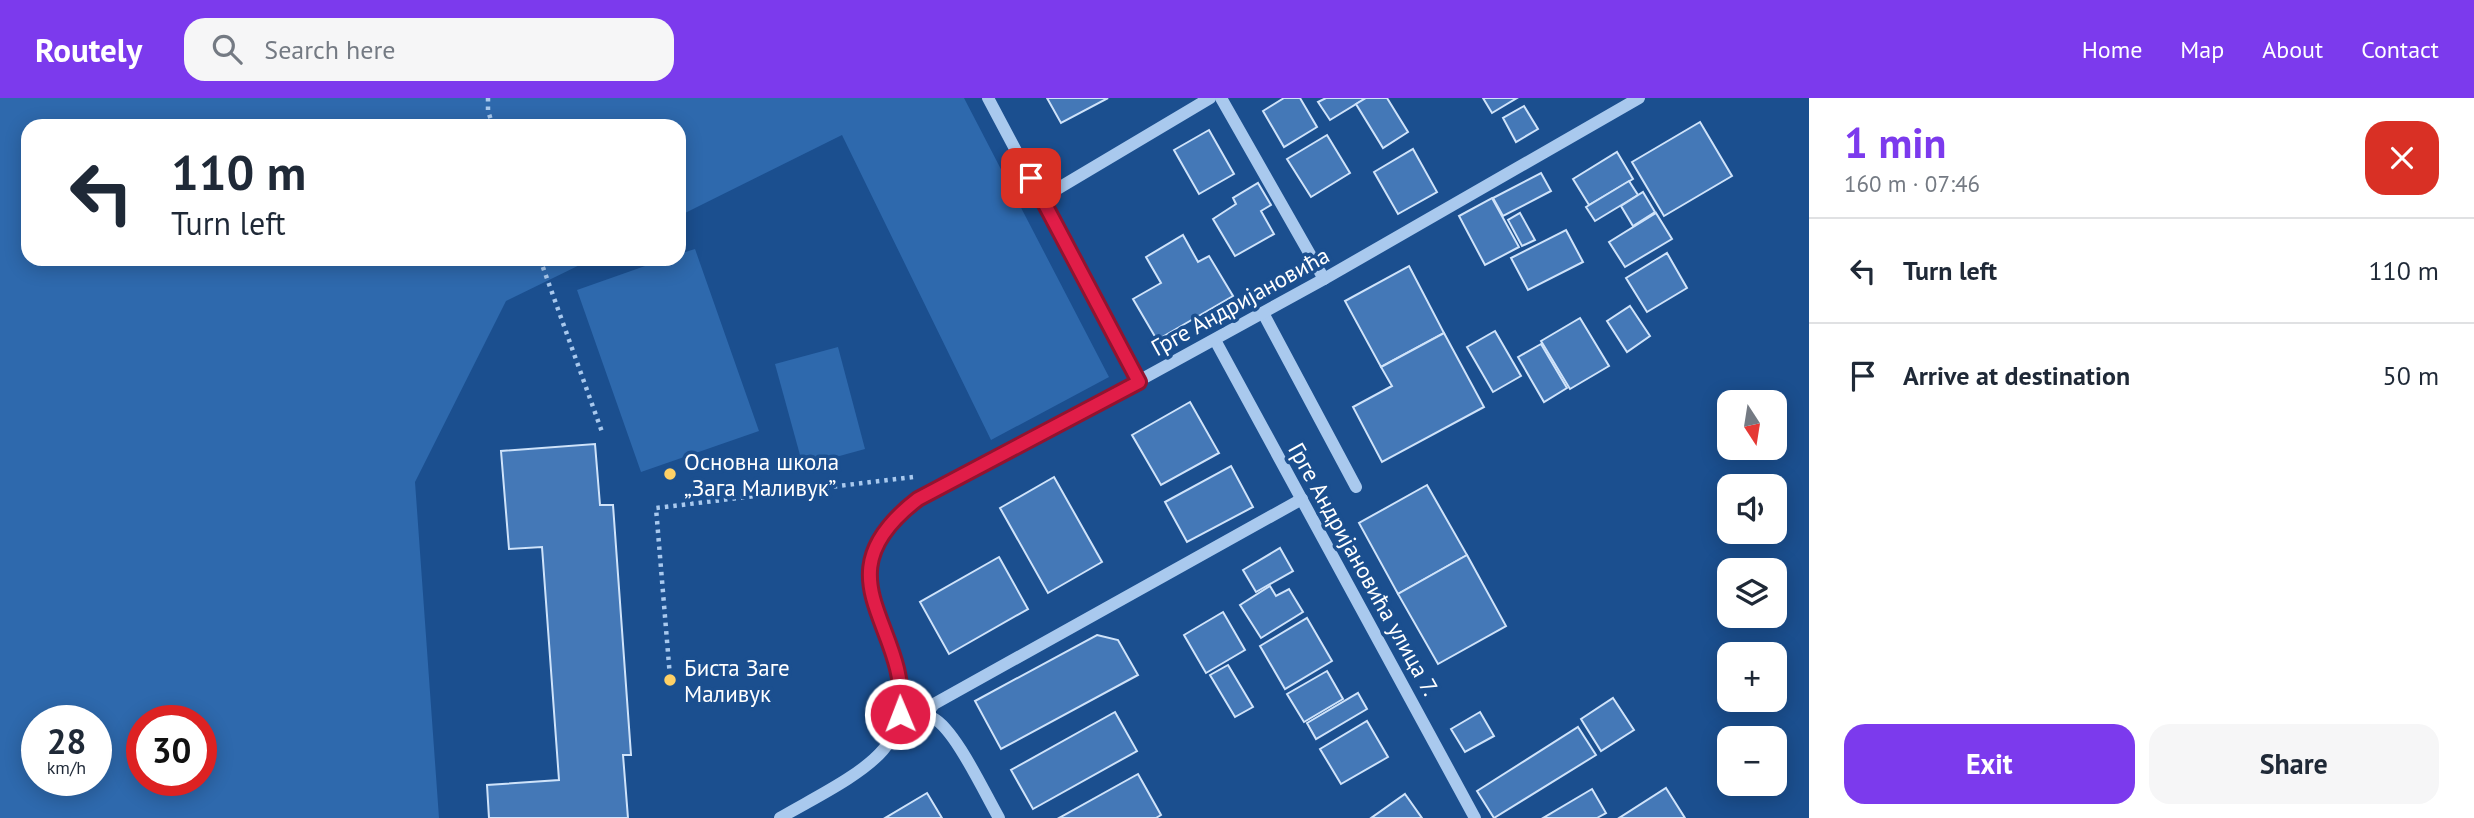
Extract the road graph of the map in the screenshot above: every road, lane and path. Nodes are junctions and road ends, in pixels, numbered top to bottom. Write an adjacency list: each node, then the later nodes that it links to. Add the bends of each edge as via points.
1 (488, 98): 6 (path)
2 (988, 98): 7 (street)
3 (1210, 98): 7 (street)
4 (1222, 98): 9 (street)
5 (1639, 98): 9 (street, Грге Андријановића)
6 (491, 119)
7 (1042, 198): 12 (street)
8 (543, 266): 13 (path)
9 (1324, 279): 10 (street, Грге Андријановића)
10 (1263, 313): 11 (street, Грге Андријановића); 15 (street)
11 (1215, 340): 12 (street, Грге Андријановића); 16 (street, Грге Андријановића улица 7.)
12 (1139, 382): 18 (street, Грге Андријановића, via 918,499 887,528 869,577 900,680)
13 (602, 432)
14 (918, 477): 17 (path, via 656,508)
15 (1356, 486)
16 (1302, 499): 19 (street, via 934,704); 22 (street, Грге Андријановића улица 7.)
17 (670, 677)
18 (900, 714): 19 (street); 20 (street, Грге Андријановића, via 882,751)
19 (926, 715): 21 (street, via 942,724 957,744)
20 (780, 818)
21 (999, 818)
22 (1475, 818)

